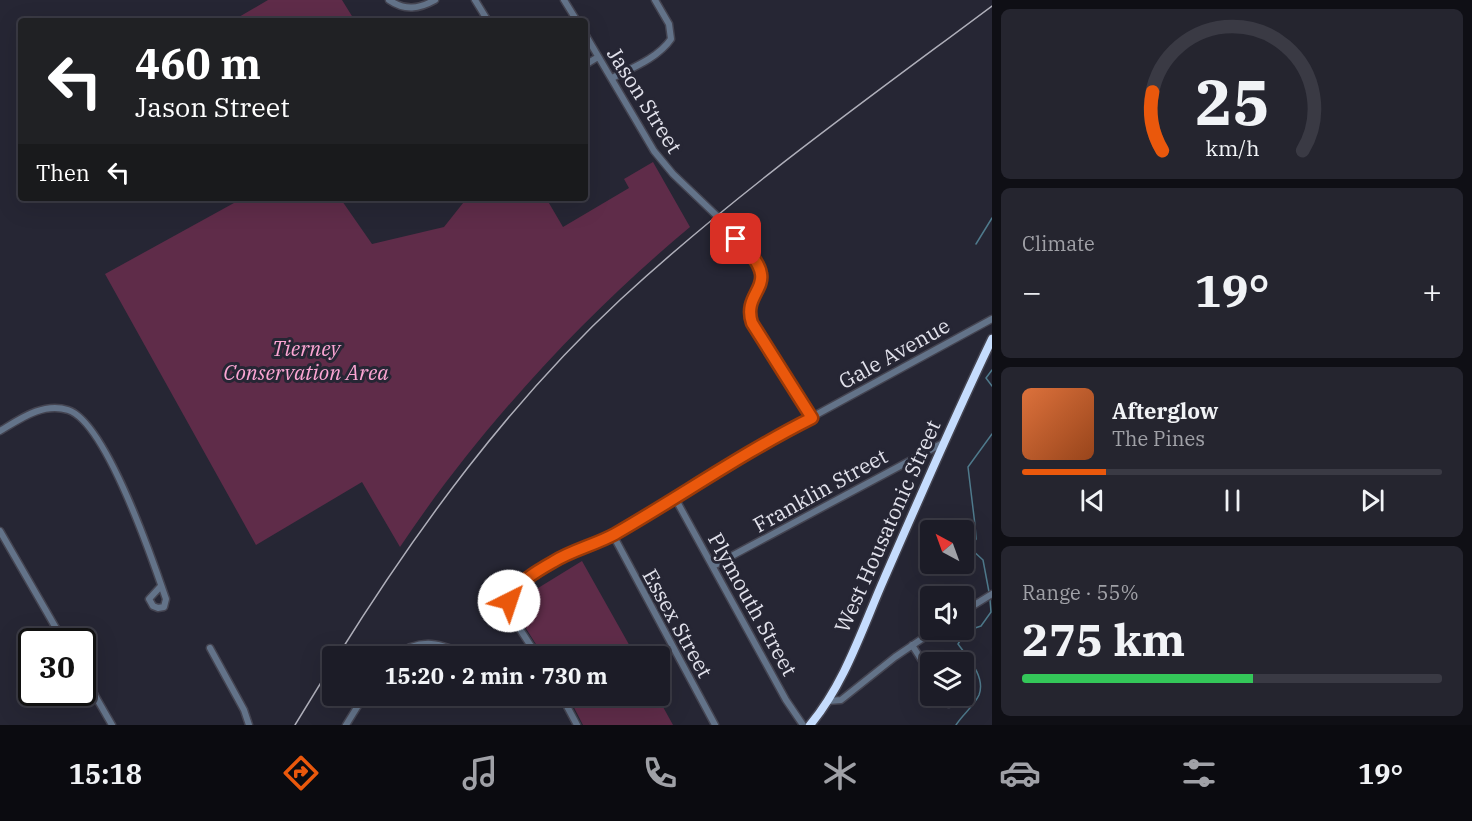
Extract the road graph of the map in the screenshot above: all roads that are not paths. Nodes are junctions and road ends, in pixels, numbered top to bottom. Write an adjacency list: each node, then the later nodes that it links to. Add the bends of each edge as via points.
1 (389, 0): 2 (street, via 413,9)
2 (435, 0)
3 (475, 0): 6 (street)
4 (564, 0): 7 (street)
5 (655, 0): 11 (street, via 669,24 670,39 656,54)
6 (486, 18)
7 (575, 18)
8 (588, 39): 9 (street, Jason Street)
9 (598, 57): 10 (street); 11 (street, Jason Street)
10 (588, 63)
11 (612, 78): 14 (street, Jason Street, via 664,164 710,208 757,264 761,281 750,304 751,318)
12 (992, 318): 14 (street, Gale Avenue)
13 (992, 339): 16 (highway, West Housatonic Street)
14 (812, 418): 17 (street, Gale Avenue)
15 (0, 430): 21 (street, via 50,408 66,409 84,419 128,501)
16 (943, 443): 20 (street, Franklin Street); 33 (highway, West Housatonic Street)
17 (675, 498): 19 (street, Gale Avenue); 20 (street, Plymouth Street)
18 (0, 531): 24 (street)
19 (613, 535): 29 (street, Gale Avenue, via 552,562 512,594 512,617); 40 (street, Essex Street)
20 (713, 566): 41 (street, Plymouth Street)
21 (161, 586)
22 (992, 594): 23 (street)
23 (974, 606)
24 (56, 628)
25 (920, 640): 26 (street)
26 (912, 645): 31 (street); 33 (street, via 841,700)
27 (414, 646): 28 (street)
28 (445, 646)
29 (531, 646)
30 (210, 648): 37 (street)
31 (920, 657)
32 (96, 697): 36 (street)
33 (828, 701): 42 (highway, West Housatonic Street)
34 (358, 706): 38 (street)
35 (567, 706): 39 (street)
36 (112, 725)
37 (249, 725)
38 (346, 725)
39 (577, 725)
40 (715, 725)
41 (803, 725)
42 (810, 725)

